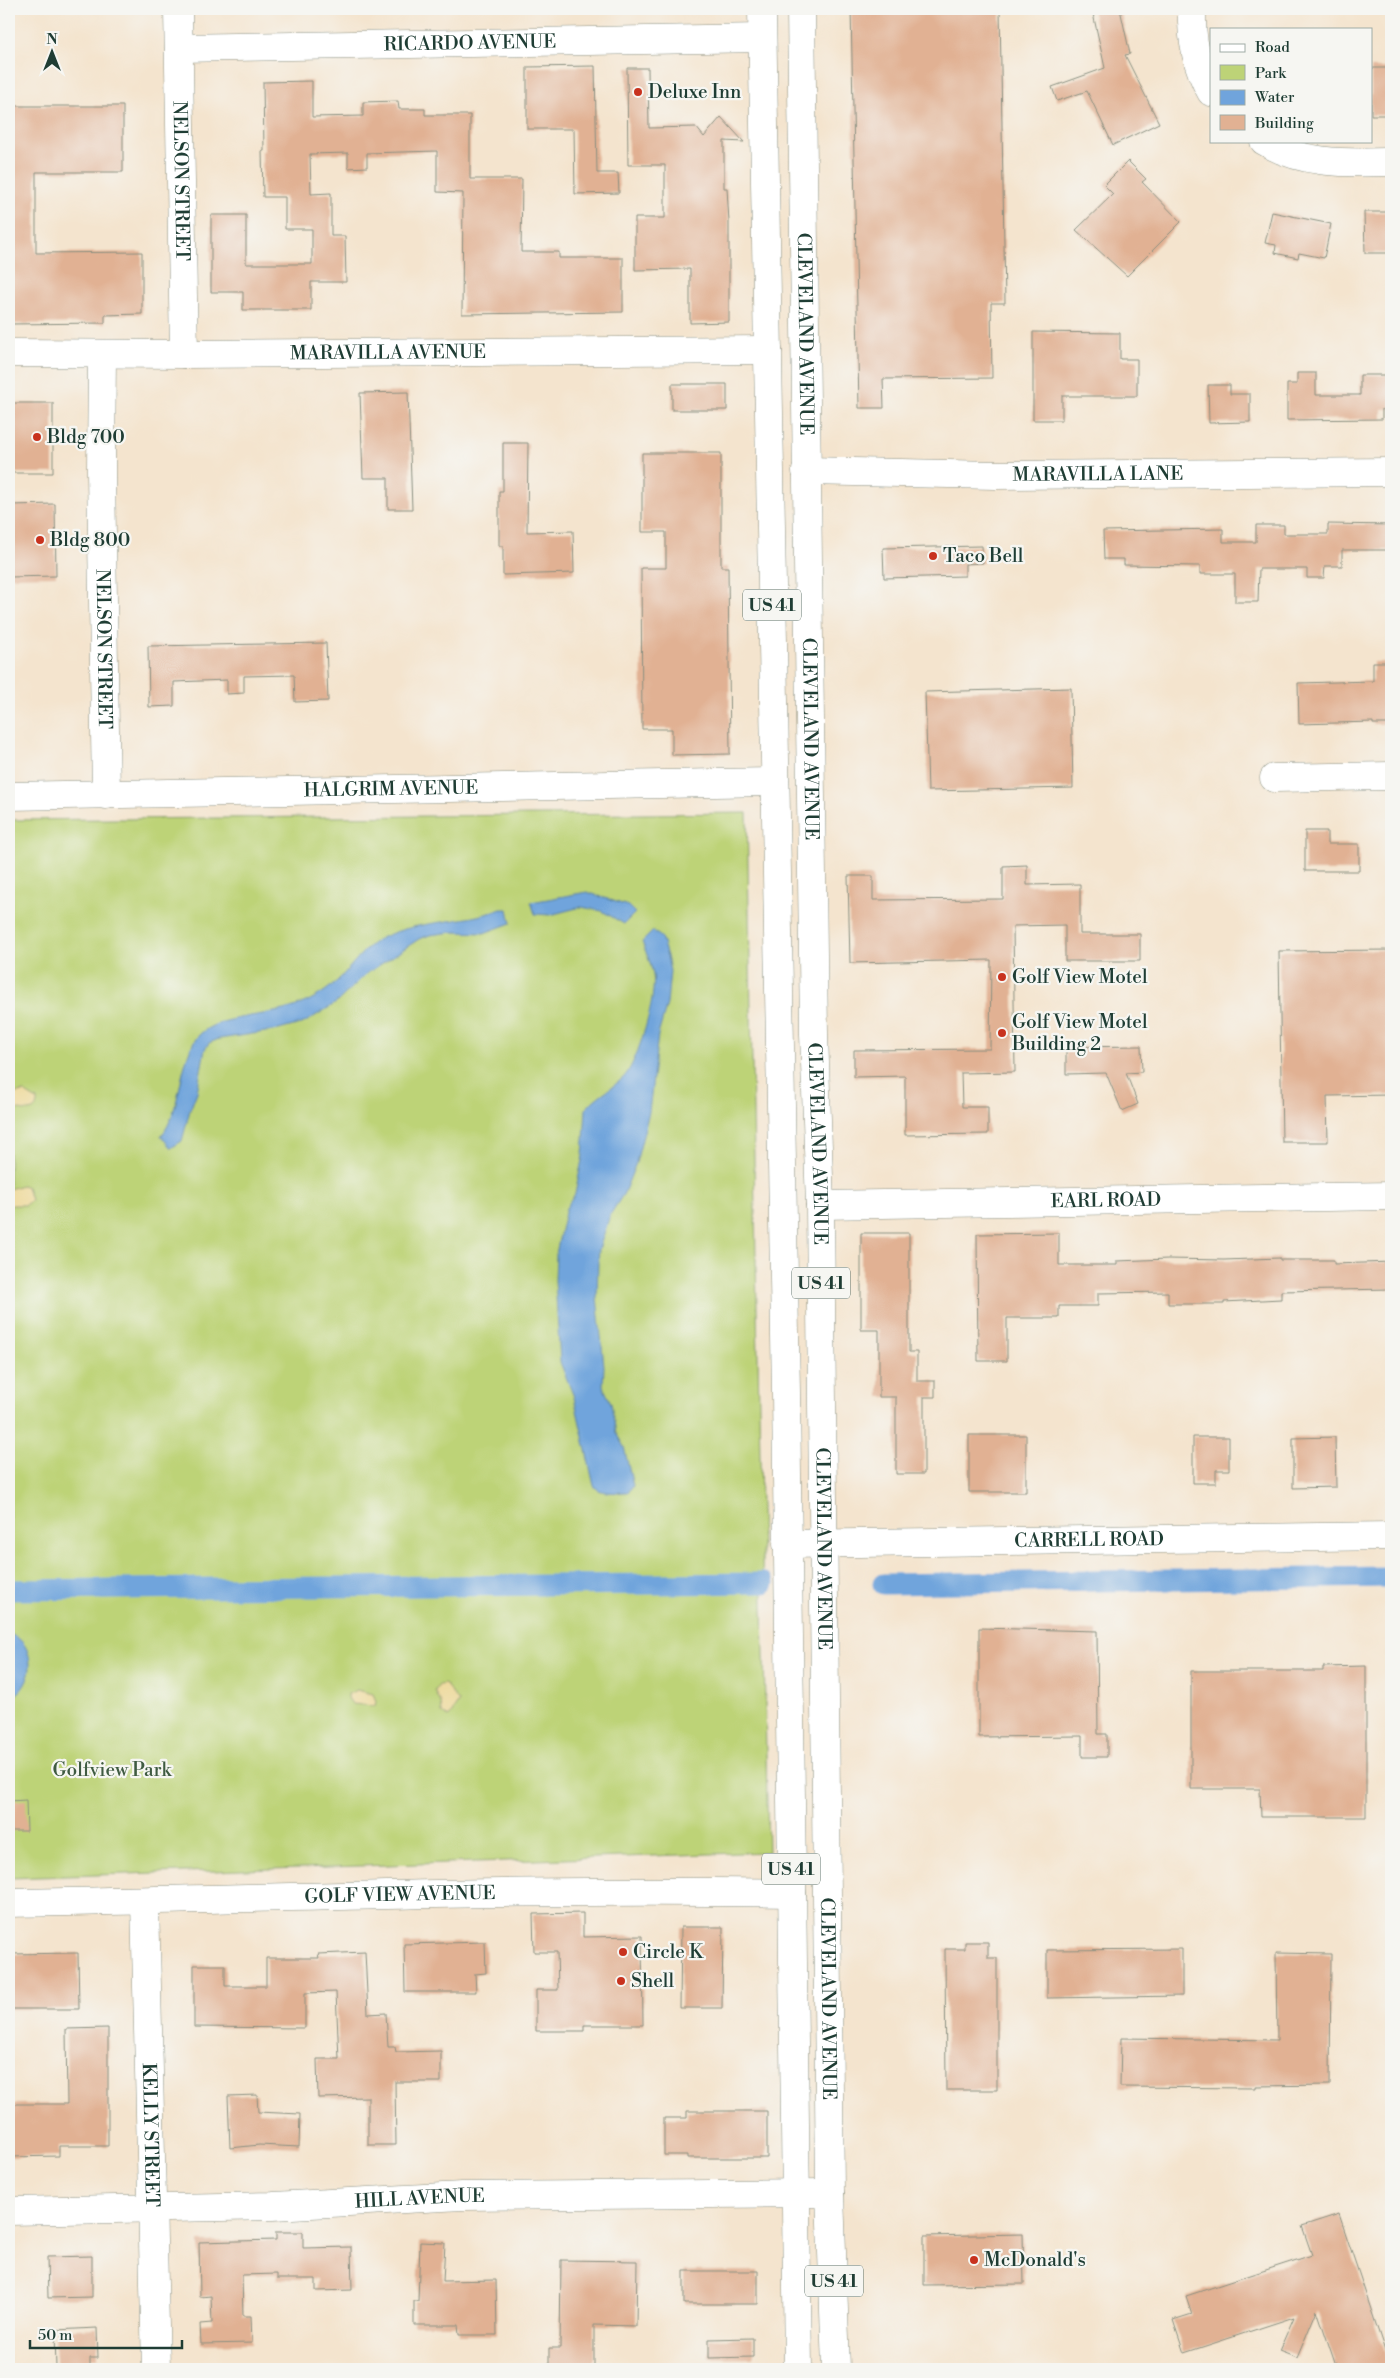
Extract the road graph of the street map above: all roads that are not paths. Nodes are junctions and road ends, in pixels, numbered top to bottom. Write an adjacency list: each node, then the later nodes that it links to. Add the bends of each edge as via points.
1 (178, 9): 6 (street, NELSON STREET)
2 (762, 9): 5 (street, CLEVELAND AVENUE / US 41)
3 (801, 9): 15 (street, CLEVELAND AVENUE / US 41)
4 (1192, 9): 7 (street, via 1194,49)
5 (762, 38): 6 (street, RICARDO AVENUE); 10 (street, CLEVELAND AVENUE / US 41)
6 (179, 48): 13 (street, NELSON STREET)
7 (1210, 90)
8 (1266, 142): 9 (street, via 1285,153 1306,158)
9 (1391, 162)
10 (768, 350): 13 (street, MARAVILLA AVENUE); 14 (street, CLEVELAND AVENUE / US 41)
11 (9, 353): 12 (street, MARAVILLA AVENUE)
12 (102, 354): 13 (street, MARAVILLA AVENUE); 20 (street, NELSON STREET)
13 (184, 354)
14 (768, 385): 15 (street, via 790,442); 19 (street, CLEVELAND AVENUE / US 41)
15 (806, 471): 16 (street, MARAVILLA LANE, via 996,475); 22 (street, CLEVELAND AVENUE / US 41)
16 (1391, 472)
17 (1391, 776): 18 (street)
18 (1274, 778)
19 (775, 782): 20 (street, HALGRIM AVENUE); 22 (street, via 801,826); 26 (street, CLEVELAND AVENUE / US 41)
20 (106, 795): 21 (street, HALGRIM AVENUE)
21 (9, 796)
22 (812, 870): 24 (street, CLEVELAND AVENUE / US 41)
23 (1391, 1196): 24 (street, EARL ROAD)
24 (820, 1205): 27 (street, CLEVELAND AVENUE / US 41)
25 (1391, 1536): 27 (street, CARRELL ROAD)
26 (787, 1544): 27 (street, CARRELL ROAD); 28 (street, CLEVELAND AVENUE / US 41)
27 (824, 1544): 32 (street, CLEVELAND AVENUE / US 41)
28 (792, 1893): 29 (street, GOLF VIEW AVENUE, via 504,1891); 31 (street, CLEVELAND AVENUE / US 41)
29 (145, 1901): 30 (street, GOLF VIEW AVENUE); 33 (street, KELLY STREET)
30 (9, 1903)
31 (796, 2193): 32 (street, HILL AVENUE); 33 (street, HILL AVENUE, via 462,2196 273,2206); 36 (street, CLEVELAND AVENUE / US 41)
32 (830, 2193): 37 (street, CLEVELAND AVENUE / US 41)
33 (153, 2208): 34 (street, HILL AVENUE); 35 (street, KELLY STREET)
34 (9, 2211)
35 (156, 2369)
36 (798, 2369)
37 (836, 2369)

